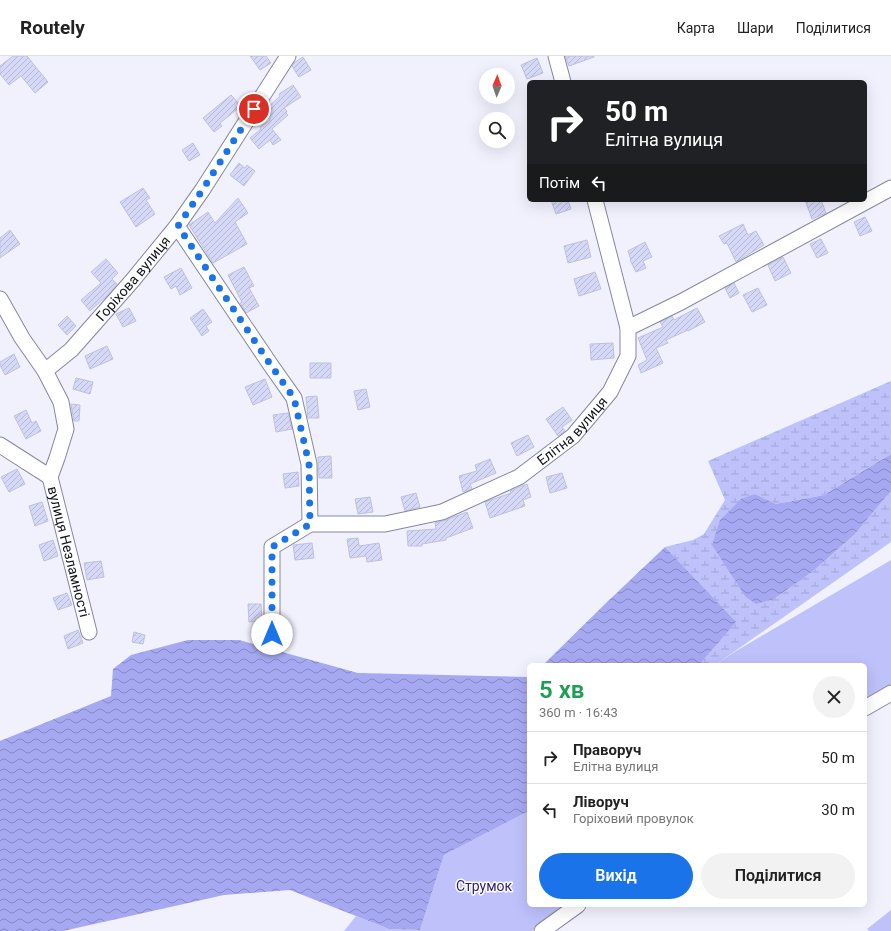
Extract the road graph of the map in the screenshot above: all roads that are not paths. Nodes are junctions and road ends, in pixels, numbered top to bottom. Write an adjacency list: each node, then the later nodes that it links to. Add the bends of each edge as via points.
1 (288, 56): 8 (street, Горіхова вулиця)
2 (556, 56): 3 (street)
3 (562, 80)
4 (891, 188): 5 (street)
5 (867, 201)
6 (596, 202): 10 (street, Елітна вулиця)
7 (865, 202): 10 (street)
8 (178, 226): 11 (street, Горіхова вулиця, via 71,350); 14 (street, via 294,398 309,464)
9 (0, 300): 11 (street, вулиця Незламності)
10 (628, 328): 14 (street, Елітна вулиця, via 628,356 610,392 574,436 519,477 442,512 385,524)
11 (45, 371): 13 (street, вулиця Незламності, via 62,402 66,429)
12 (0, 445): 13 (street)
13 (50, 477): 15 (street, вулиця Незламності)
14 (310, 524): 16 (street, via 272,547)
15 (88, 632)
16 (272, 634)
17 (891, 693): 18 (street)
18 (867, 707)
19 (575, 907): 20 (street)
20 (542, 931)

